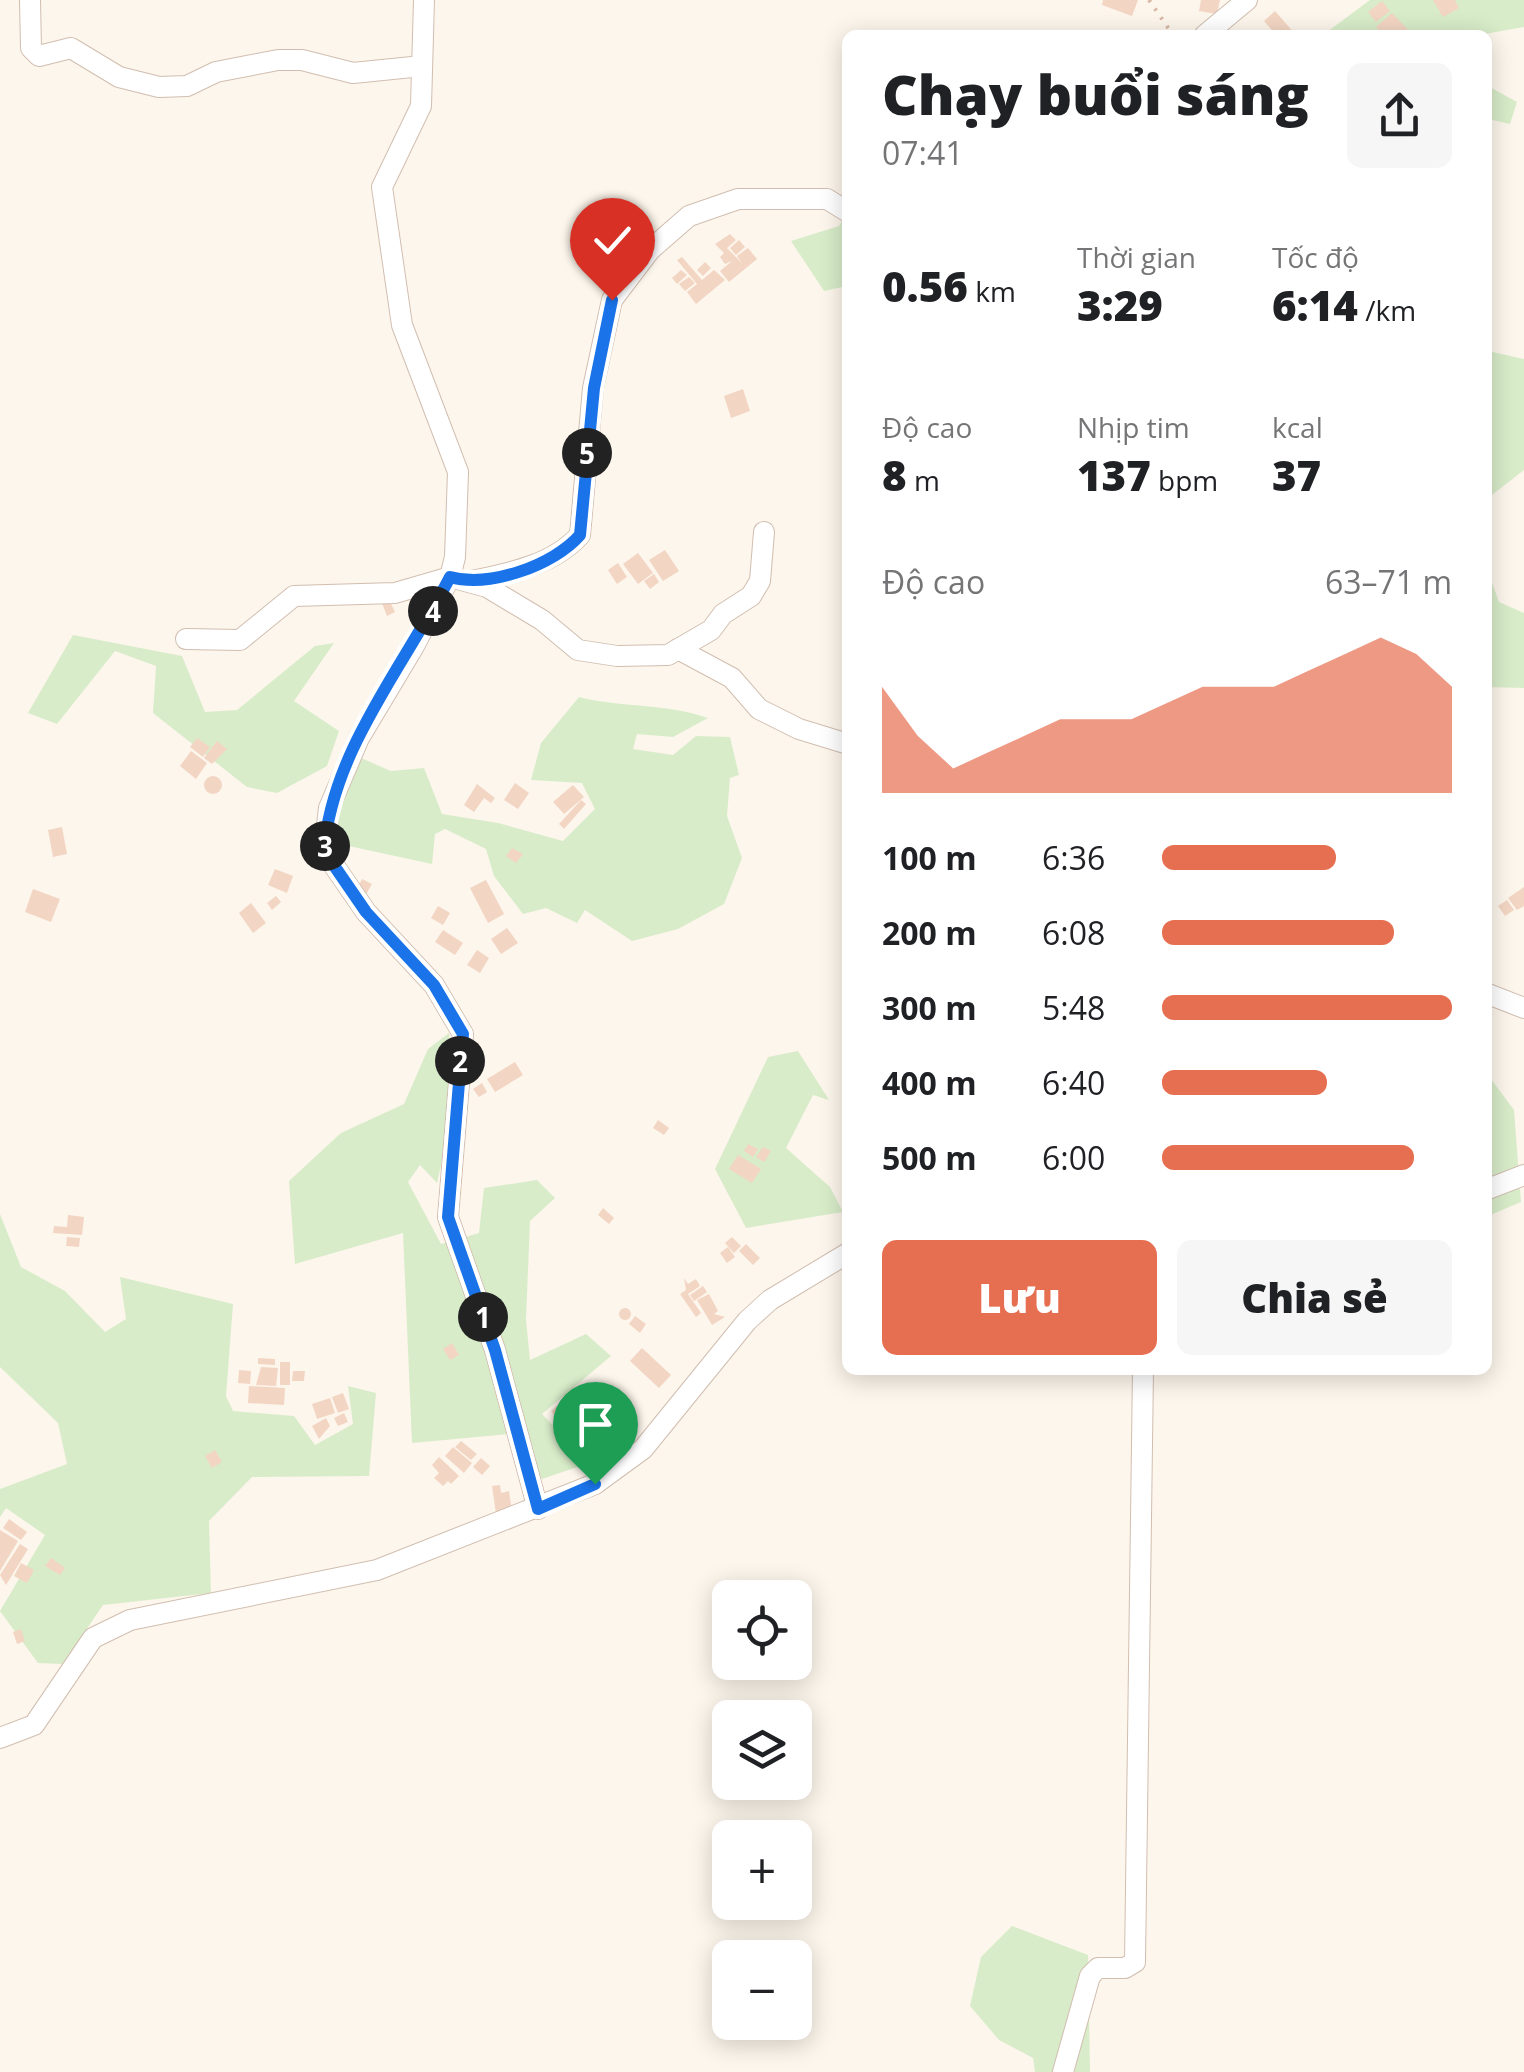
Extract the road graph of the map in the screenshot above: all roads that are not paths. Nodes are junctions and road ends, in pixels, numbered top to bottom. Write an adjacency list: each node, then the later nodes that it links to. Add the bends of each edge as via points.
1 (30, 0): 5 (street, via 31,48 39,56 71,48 119,78 145,85 187,86 216,72 278,60 353,73)
2 (424, 0): 5 (street)
3 (1247, 0): 4 (street)
4 (1211, 30)
5 (422, 66): 8 (street, via 421,106 382,187 402,325 458,472)
6 (842, 208): 8 (street, via 828,200 738,200 688,216 650,250 612,300 594,388 580,535 567,550 518,571)
7 (764, 532): 10 (street, via 760,581 751,596)
8 (459, 579): 9 (street, via 395,593 294,596 240,640); 10 (street, via 542,620 578,650 655,656); 18 (street, via 392,677 334,794 324,851 366,912 434,985 463,1034 448,1217 495,1350)
9 (186, 639)
10 (678, 649): 11 (street, via 732,678 760,708)
11 (842, 742)
12 (1492, 996): 13 (street)
13 (1524, 1008)
14 (1524, 1175): 15 (street)
15 (1492, 1188)
16 (842, 1256): 18 (street, via 793,1283 747,1321 643,1448 595,1484)
17 (1143, 1375): 20 (street, via 1135,1962 1098,1968 1090,1976)
18 (538, 1509): 19 (street, via 376,1570 130,1620 93,1638 34,1725)
19 (0, 1738)
20 (1063, 2072)

